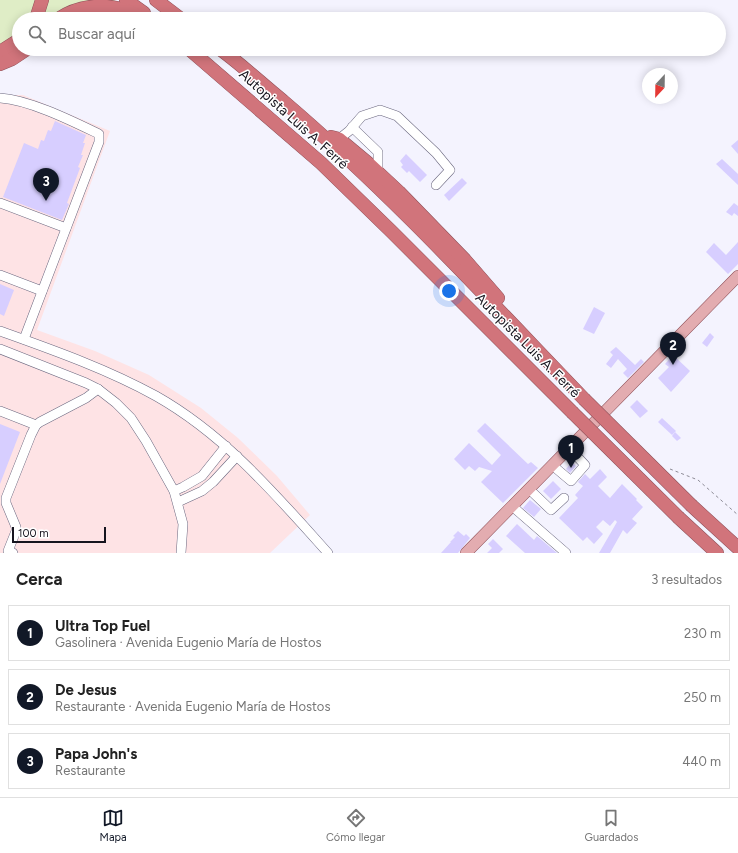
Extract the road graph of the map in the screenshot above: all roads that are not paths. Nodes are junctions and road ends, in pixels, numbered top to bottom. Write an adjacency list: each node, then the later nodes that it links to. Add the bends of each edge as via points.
1 (42, 0): 5 (highway)
2 (126, 0): 8 (highway)
3 (156, 0): 9 (highway)
4 (169, 0): 10 (highway)
5 (38, 12)
6 (72, 12): 7 (highway, via 101,6)
7 (127, 12)
8 (142, 12)
9 (172, 12)
10 (182, 12)
11 (12, 44): 12 (highway)
12 (0, 52)
13 (16, 56): 16 (highway)
14 (197, 56): 50 (highway, Autopista Luis A. Ferré, bridge, via 321,162)
15 (230, 56): 19 (highway, Autopista Luis A. Ferré)
16 (0, 64)
17 (0, 98): 24 (street, via 28,104 99,134 100,142)
18 (352, 127): 20 (street); 21 (street, via 378,152); 22 (street, via 362,116 380,110 398,116 450,170)
19 (323, 135): 20 (highway); 29 (highway, Autopista Luis A. Ferré, via 408,216)
20 (339, 139): 21 (highway)
21 (378, 173): 29 (highway, via 433,226 519,321)
22 (436, 185)
23 (0, 203): 24 (street)
24 (66, 228): 27 (street)
25 (0, 275): 27 (street)
26 (738, 276): 36 (main road)
27 (42, 291): 30 (street)
28 (0, 331): 30 (street)
29 (525, 338): 44 (highway, Autopista Luis A. Ferré, bridge, via 692,506)
30 (24, 340): 35 (street, via 110,373 157,397)
31 (0, 349): 32 (street)
32 (98, 389): 34 (street); 40 (street, via 131,418)
33 (0, 411): 34 (street)
34 (36, 425): 45 (street, via 6,498 16,527 8,551)
35 (226, 446): 37 (street); 40 (street, via 202,476)
36 (569, 448): 38 (main road); 38 (street, via 585,465 571,481)
37 (237, 456): 42 (street, via 202,491); 47 (street, via 268,486)
38 (552, 464): 39 (main road)
39 (528, 488): 41 (street, via 551,510); 43 (main road)
40 (174, 491): 42 (street)
41 (564, 498)
42 (178, 502): 46 (street, via 183,524)
43 (512, 506): 48 (main road); 49 (street)
44 (738, 548)
45 (13, 553)
46 (181, 553)
47 (328, 553)
48 (466, 553)
49 (566, 553)
50 (717, 553)

